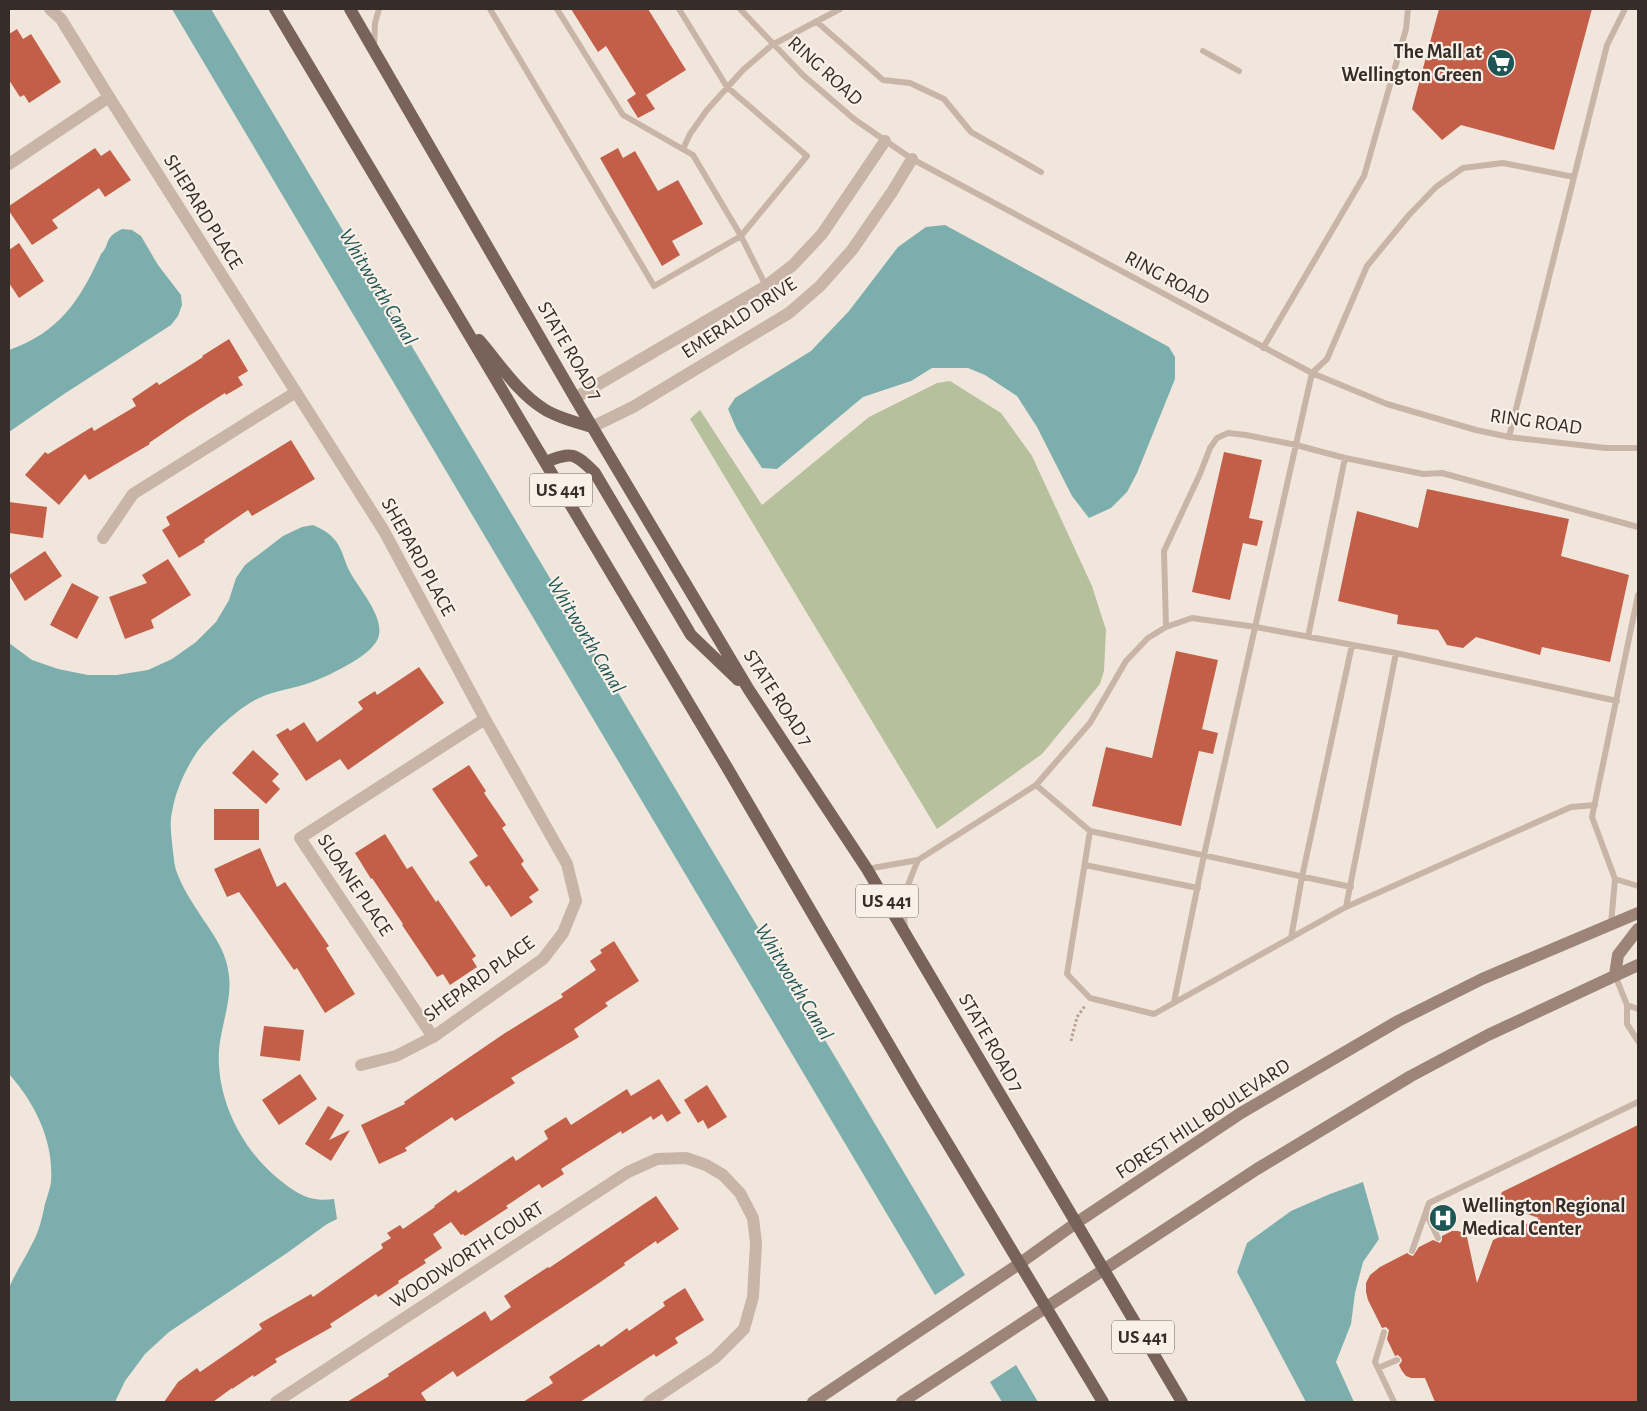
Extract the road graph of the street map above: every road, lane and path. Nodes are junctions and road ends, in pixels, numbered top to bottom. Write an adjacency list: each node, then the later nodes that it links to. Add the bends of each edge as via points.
1 (50, 9): 18 (street, SHEPARD PLACE, via 61,19)
2 (275, 9): 27 (main road, US 441)
3 (350, 9): 14 (main road, STATE ROAD 7 / US 441)
4 (379, 9): 14 (lane)
5 (490, 9): 25 (lane, via 654,286)
6 (557, 9): 20 (lane, via 623,115)
7 (679, 9): 17 (lane)
8 (740, 9): 13 (lane, RING ROAD)
9 (840, 9): 12 (lane)
10 (1408, 9): 28 (lane, via 1406,29 1364,176)
11 (1625, 9): 24 (lane, via 1607,45)
12 (818, 22): 13 (lane); 23 (lane, via 883,80 910,83 944,99 971,132)
13 (772, 45): 17 (lane); 19 (lane, RING ROAD, via 854,119)
14 (374, 50): 31 (main road, STATE ROAD 7 / US 441)
15 (1203, 51): 16 (lane)
16 (1239, 71)
17 (727, 87): 20 (lane, via 707,110); 25 (lane, via 807,156)
18 (109, 97): 22 (street); 30 (street, SHEPARD PLACE)
19 (885, 141): 21 (lane, RING ROAD); 26 (street, EMERALD DRIVE, via 822,234 793,265)
20 (683, 149): 25 (lane, via 693,155)
21 (912, 159): 28 (lane, RING ROAD); 32 (street, EMERALD DRIVE, via 852,250 820,286 789,312 633,407)
22 (9, 164)
23 (1041, 172)
24 (1574, 177): 29 (lane, via 1503,163 1463,168 1436,187 1367,266 1327,359); 33 (lane)
25 (741, 236): 26 (lane)
26 (766, 286): 31 (street, EMERALD DRIVE)
27 (455, 311): 32 (main road, via 523,393 544,409); 37 (main road, US 441)
28 (1263, 348): 29 (lane, RING ROAD)
29 (1312, 373): 33 (lane, RING ROAD, via 1387,404); 34 (lane)
30 (296, 392): 39 (street, via 134,494); 50 (street, SHEPARD PLACE, via 384,531)
31 (575, 398): 32 (main road, STATE ROAD 7 / US 441)
32 (592, 427): 48 (main road, STATE ROAD 7 / US 441)
33 (1509, 437): 35 (lane, RING ROAD, via 1606,448)
34 (1296, 445): 36 (lane); 41 (lane, via 1228,433 1217,438 1164,551); 42 (lane)
35 (1638, 448)
36 (1345, 458): 38 (lane, via 1423,474 1442,473); 45 (lane)
37 (544, 462): 48 (main road, via 564,454 581,459 595,473 691,635); 84 (main road, US 441)
38 (1638, 527)
39 (103, 538)
40 (1638, 595): 43 (lane)
41 (1166, 627): 42 (lane, via 1192,618); 51 (lane, via 1148,638 1126,661 1090,723)
42 (1256, 627): 45 (lane); 54 (lane)
43 (1630, 633): 44 (lane); 49 (lane)
44 (1638, 634)
45 (1308, 637): 46 (lane)
46 (1352, 645): 47 (lane); 58 (lane)
47 (1396, 653): 49 (lane); 61 (lane)
48 (749, 690): 57 (main road, STATE ROAD 7 / US 441)
49 (1616, 701): 52 (lane)
50 (485, 719): 75 (street, SHEPARD PLACE, via 567,864 576,901 563,934 543,959); 75 (street, SLOANE PLACE, via 300,838)
51 (1036, 784): 53 (lane); 55 (lane)
52 (1595, 805): 59 (lane, via 1592,817); 63 (lane, via 1571,807)
53 (1090, 831): 54 (lane); 56 (lane)
54 (1204, 855): 58 (lane); 62 (lane)
55 (918, 860): 57 (lane); 67 (lane, via 905,892)
56 (1085, 865): 62 (lane); 71 (lane, via 1068,974 1090,998 1154,1014)
57 (867, 869): 67 (main road, STATE ROAD 7 / US 441)
58 (1302, 877): 61 (lane); 68 (lane)
59 (1615, 879): 60 (lane); 65 (lane)
60 (1638, 886)
61 (1351, 887): 63 (lane)
62 (1198, 888): 71 (lane)
63 (1346, 907): 68 (lane)
64 (1638, 913): 65 (main road, FOREST HILL BOULEVARD)
65 (1611, 924): 81 (main road, FOREST HILL BOULEVARD, via 1482,979 1398,1021 1241,1113)
66 (1638, 929): 70 (main road, via 1618,955)
67 (906, 934): 81 (main road, STATE ROAD 7 / US 441)
68 (1291, 938): 71 (lane)
69 (1638, 965): 70 (main road)
70 (1615, 976): 73 (lane); 85 (main road, via 1488,1035 1411,1076 1257,1169)
71 (1174, 1002)
72 (1087, 1004): 76 (path, via 1077,1018)
73 (1627, 1005): 74 (lane); 77 (lane, via 1627,1024)
74 (1638, 1009)
75 (433, 1037): 78 (street, SHEPARD PLACE, via 396,1056)
76 (1071, 1041)
77 (1638, 1041)
78 (362, 1065)
79 (1638, 1102): 80 (lane, via 1429,1203)
80 (1426, 1213): 82 (lane); 83 (lane)
81 (1076, 1223): 84 (main road, FOREST HILL BOULEVARD); 85 (main road, STATE ROAD 7 / US 441)
82 (1438, 1238)
83 (1412, 1251)
84 (1019, 1264): 86 (main road, US 441); 92 (main road, FOREST HILL BOULEVARD)
85 (1104, 1271): 86 (main road); 95 (main road, STATE ROAD 7 / US 441)
86 (1046, 1308): 93 (main road); 94 (main road, US 441)
87 (1384, 1332): 89 (lane, via 1375,1362)
88 (1397, 1360): 89 (lane)
89 (1378, 1368): 96 (lane)
90 (276, 1402): 91 (street, WOODWORTH COURT, via 628,1172 657,1159 686,1158 706,1164 723,1175 740,1193 753,1218 756,1243 753,1297 744,1329 715,1358)
91 (649, 1402)
92 (813, 1402)
93 (902, 1402)
94 (1103, 1402)
95 (1182, 1402)
96 (1394, 1402)

